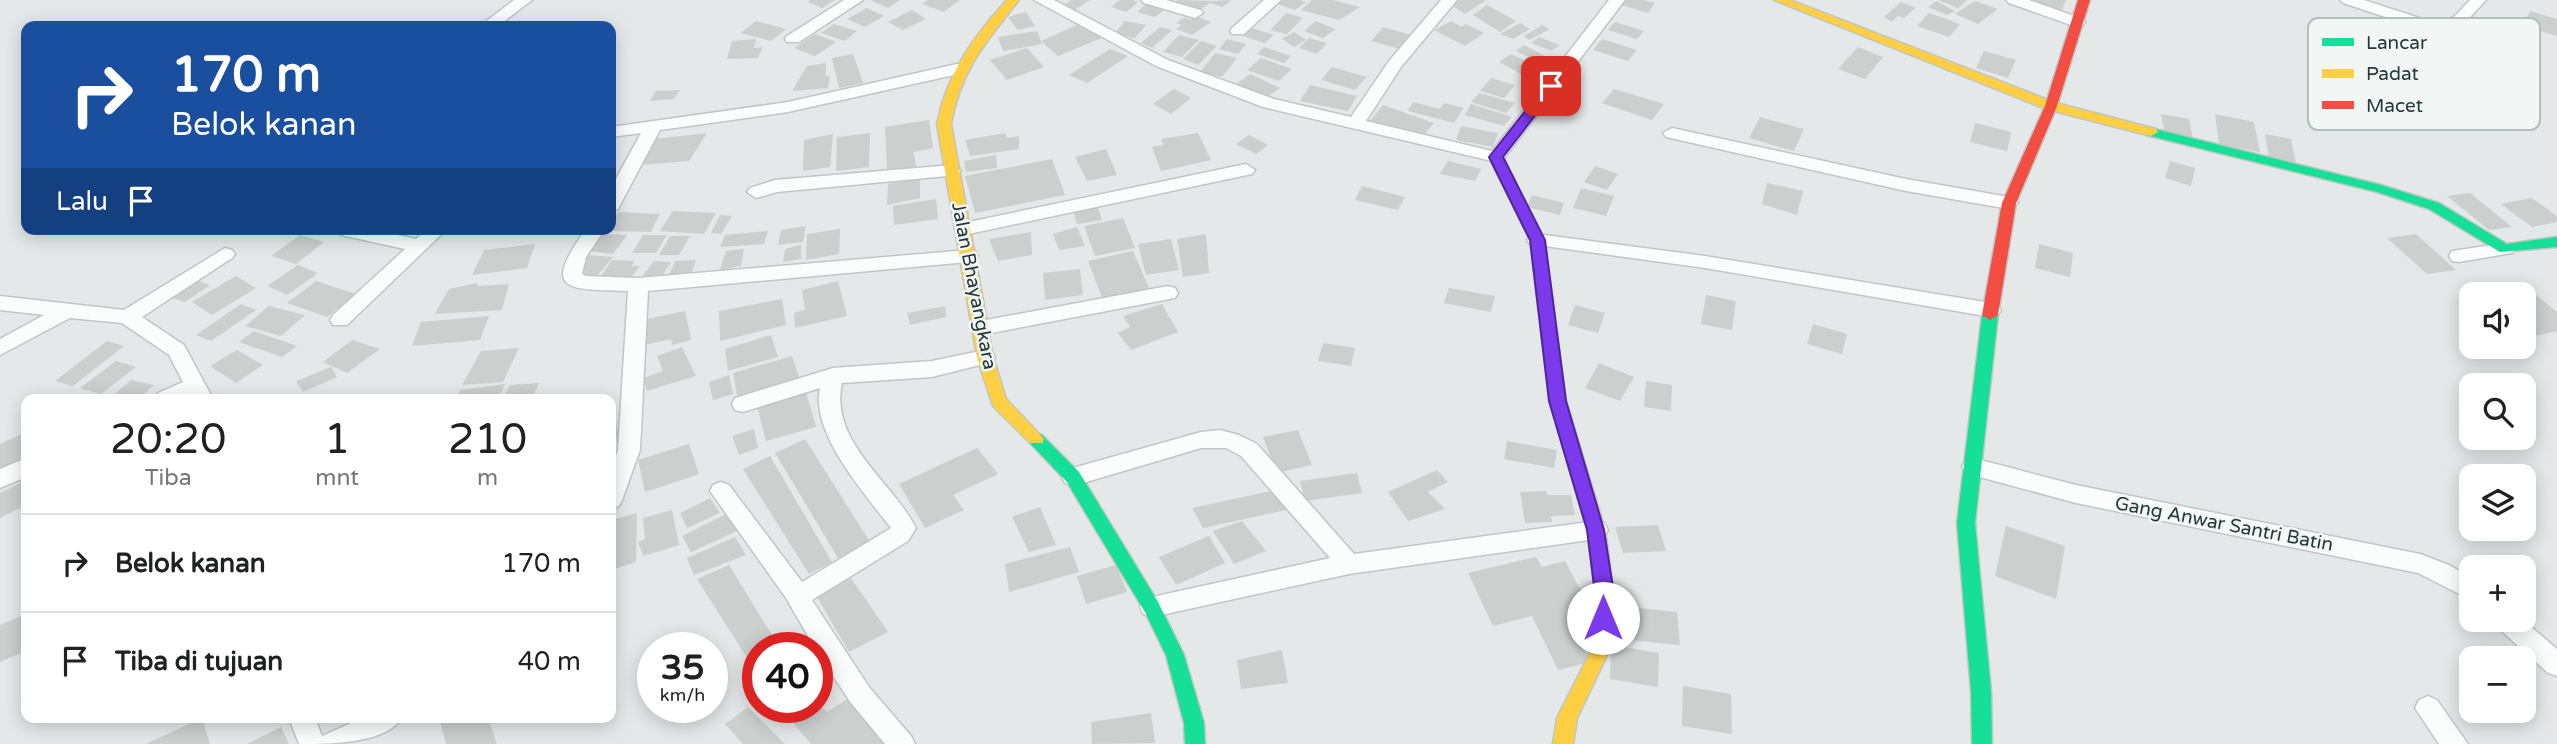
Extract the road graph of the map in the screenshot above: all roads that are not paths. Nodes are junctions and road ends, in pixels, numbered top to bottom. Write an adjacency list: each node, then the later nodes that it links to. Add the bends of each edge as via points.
1 (524, 0): 17 (street)
2 (855, 0): 20 (street)
3 (1013, 0): 21 (street, Jalan Bhayangkara, via 976,40)
4 (1042, 0): 23 (street, via 1162,63 1269,103)
5 (1149, 0): 14 (street)
6 (1273, 0): 19 (street)
7 (1449, 0): 23 (street, via 1395,64)
8 (1618, 0): 27 (street)
9 (1780, 0): 22 (street)
10 (2014, 0): 18 (street)
11 (2084, 0): 18 (street)
12 (2348, 0): 15 (street)
13 (2478, 0): 16 (street)
14 (1195, 13)
15 (2403, 18)
16 (2461, 18)
17 (495, 21)
18 (2077, 22): 22 (street)
19 (1238, 31)
20 (793, 39)
21 (957, 69): 24 (street, via 788,107); 29 (street, Jalan Bhayangkara, via 944,124)
22 (2051, 106): 32 (street); 40 (street, via 2381,189 2434,206)
23 (1356, 122): 27 (street)
24 (653, 127): 25 (street); 31 (street)
25 (616, 131)
26 (1672, 133): 32 (street)
27 (1496, 157): 37 (street)
28 (1246, 170): 33 (street)
29 (952, 171): 30 (street, via 775,186); 33 (street, Jalan Bhayangkara)
30 (756, 192)
31 (616, 196)
32 (2009, 203): 48 (street)
33 (964, 229): 42 (street, Jalan Bhayangkara)
34 (369, 235): 39 (street)
35 (432, 235): 39 (street)
36 (592, 235): 44 (street, via 575,258 572,277 582,283)
37 (1537, 240): 48 (street, via 1705,262); 64 (street, via 1558,401)
38 (2557, 242): 40 (street)
39 (421, 246): 50 (street)
40 (2505, 250): 43 (street)
41 (225, 254): 49 (street)
42 (968, 256): 44 (street); 51 (street, Jalan Bhayangkara)
43 (2459, 256)
44 (638, 285): 56 (street)
45 (1168, 292): 51 (street)
46 (0, 303): 47 (street)
47 (68, 310): 49 (street); 52 (street)
48 (1991, 310): 58 (street)
49 (127, 317): 55 (street, via 177,350)
50 (340, 320)
51 (981, 327): 53 (street, Jalan Bhayangkara)
52 (0, 348)
53 (985, 357): 54 (street, via 932,369); 60 (street, Jalan Bhayangkara, via 999,402)
54 (833, 376): 57 (street); 67 (street, via 828,404 839,435 904,528)
55 (199, 392)
56 (620, 403): 62 (street, via 629,450)
57 (743, 404)
58 (1973, 467): 66 (street, Gang Anwar Santri Batin, via 2076,494 2420,564); 79 (street, via 1966,523)
59 (21, 469): 61 (street)
60 (1073, 477): 65 (street, via 1201,440 1219,437 1235,441 1249,450); 68 (street, Jalan Bhayangkara)
61 (0, 479)
62 (616, 486)
63 (721, 491): 67 (street)
64 (1596, 530): 65 (street); 78 (street, via 1605,594 1601,641 1593,668 1571,708)
65 (1349, 564): 68 (street)
66 (2459, 584)
67 (797, 595): 76 (street, via 860,695)
68 (1152, 607): 77 (street, Jalan Bhayangkara, via 1175,655 1194,723)
69 (2520, 632): 70 (street)
70 (2557, 665)
71 (2428, 708): 80 (street)
72 (304, 723): 74 (street)
73 (377, 723): 75 (street)
74 (312, 744)
75 (332, 744)
76 (902, 744)
77 (1195, 744)
78 (1563, 744)
79 (1982, 744)
80 (2455, 744)

